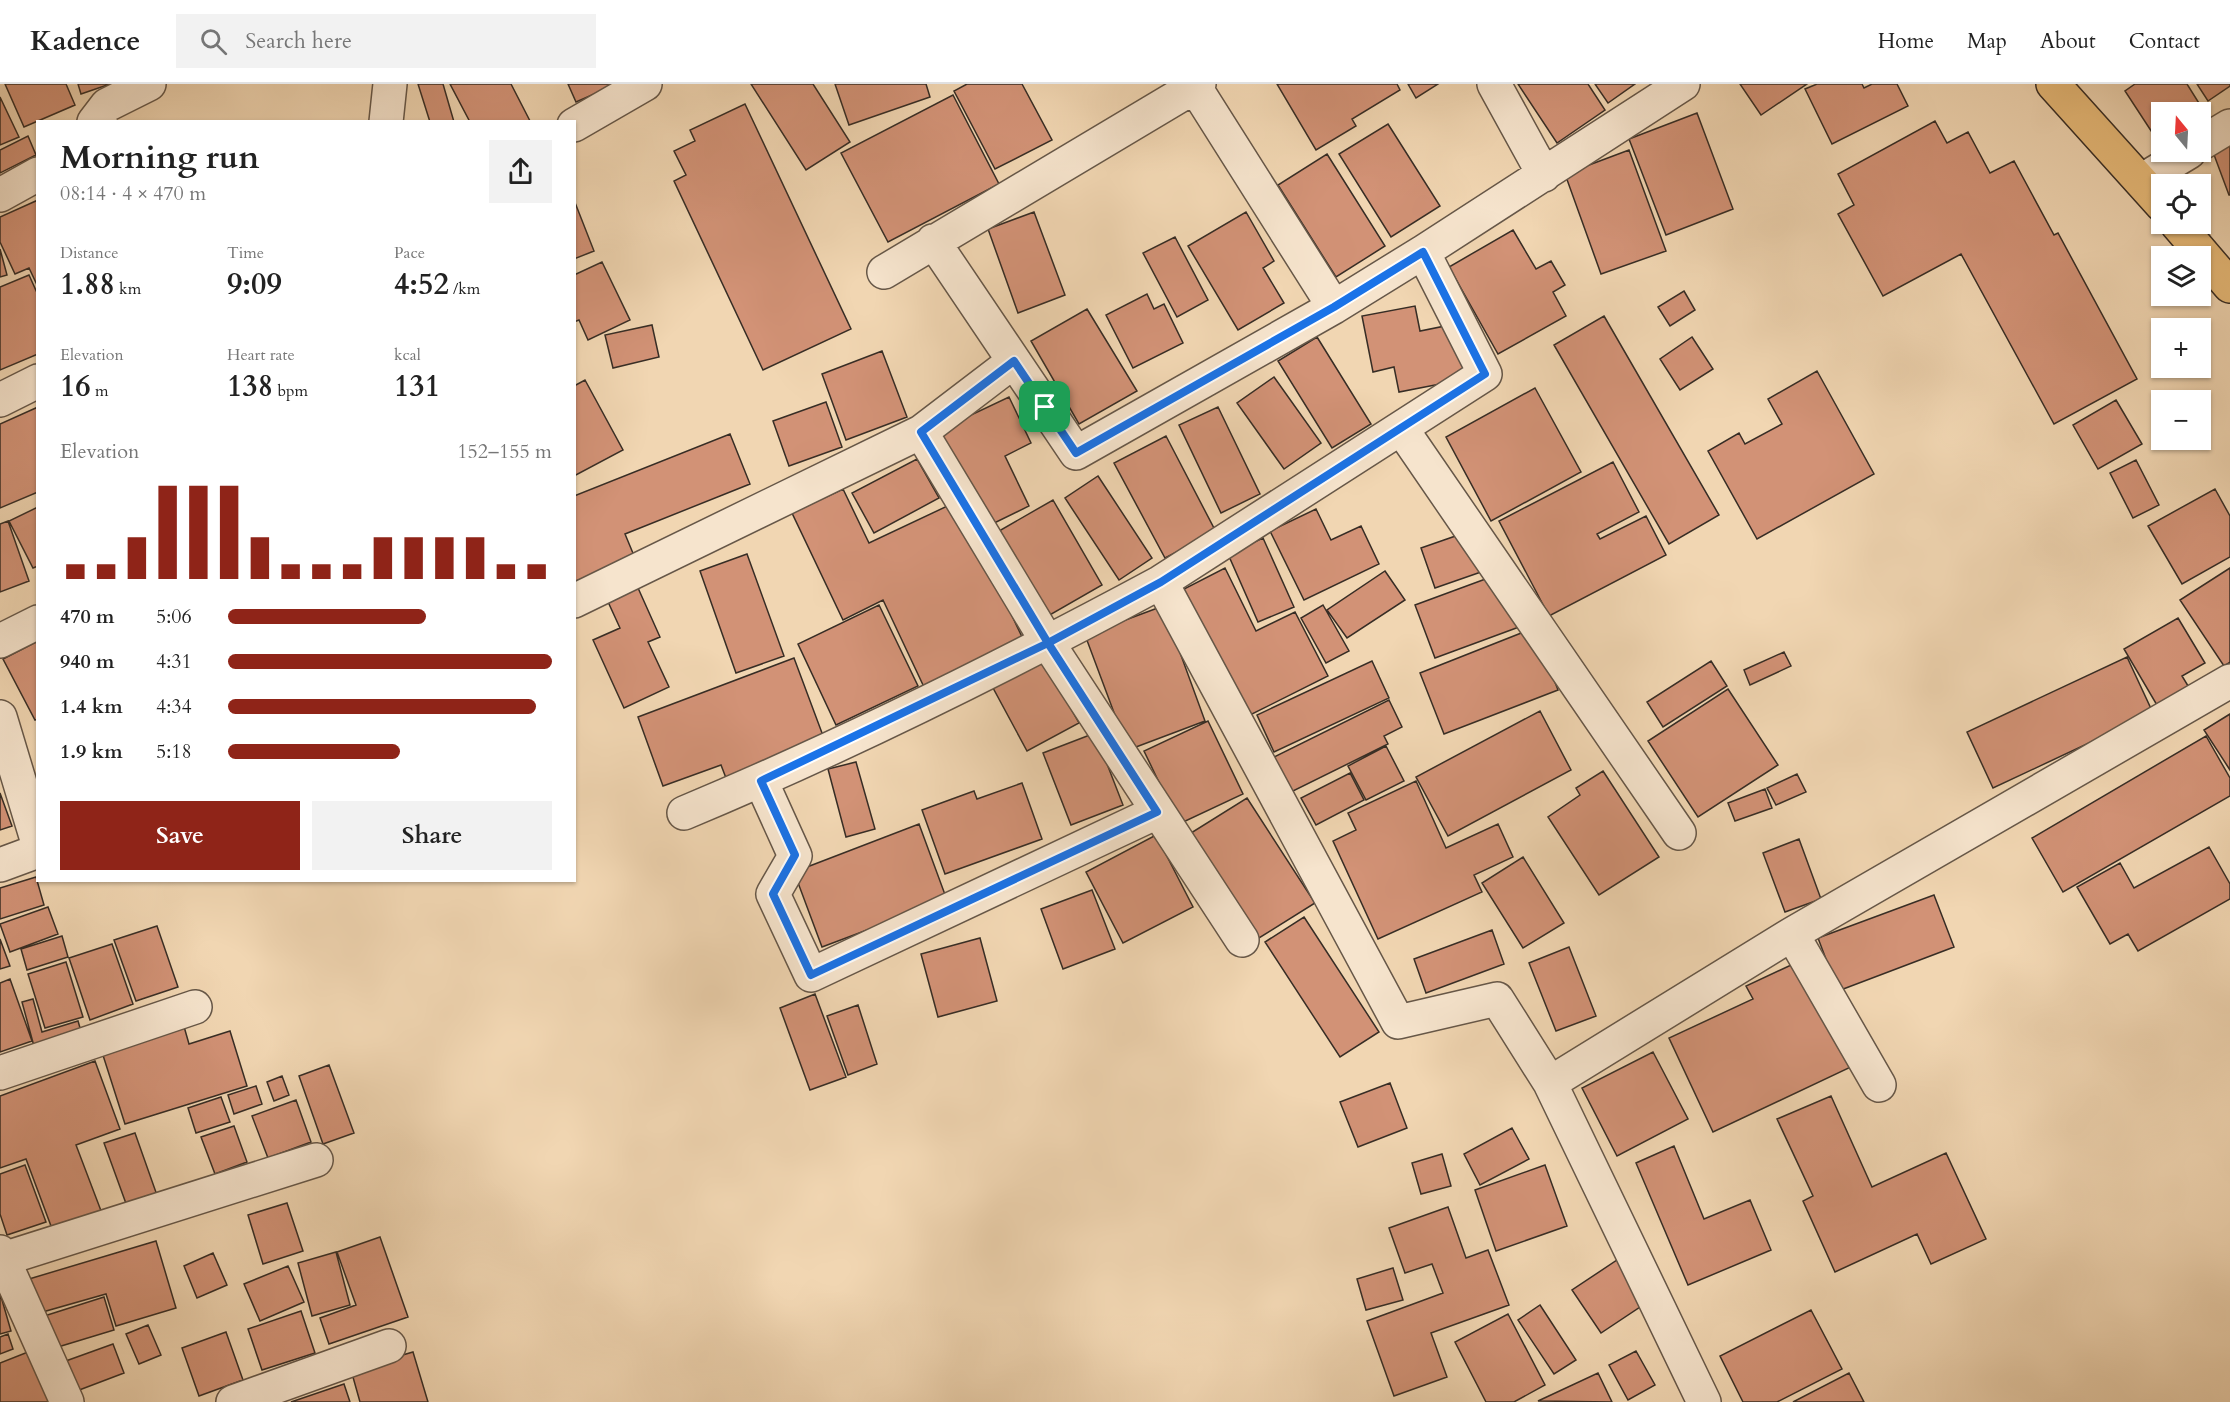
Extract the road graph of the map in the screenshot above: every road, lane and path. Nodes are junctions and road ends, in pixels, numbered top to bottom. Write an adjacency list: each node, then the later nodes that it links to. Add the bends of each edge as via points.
1 (149, 84): 8 (street, via 107,105)
2 (390, 84): 9 (street)
3 (645, 84): 10 (street)
4 (1494, 84): 16 (street)
5 (1683, 84): 16 (street)
6 (2053, 84): 17 (main road)
7 (1195, 85): 20 (street); 24 (street)
8 (96, 120)
9 (386, 120)
10 (576, 124)
11 (2230, 126): 12 (street)
12 (2211, 137)
13 (2180, 162): 14 (street)
14 (2169, 174)
15 (36, 175): 18 (street)
16 (1544, 175): 21 (street)
17 (2151, 193)
18 (0, 195)
19 (2186, 234): 23 (main road)
20 (933, 241): 22 (street); 25 (street)
21 (1423, 252): 24 (street); 28 (street, via 1485,374)
22 (884, 272)
23 (2230, 286)
24 (1334, 307): 25 (street, via 1076,453)
25 (1014, 361): 29 (street)
26 (36, 382): 27 (street)
27 (0, 400)
28 (1401, 428): 30 (street); 40 (street)
29 (921, 432): 31 (street); 34 (street)
30 (1161, 582): 34 (street); 48 (street, via 1398,1022 1497,999)
31 (576, 600)
32 (36, 623): 33 (street)
33 (0, 641)
34 (1048, 643): 37 (street); 38 (street)
35 (2230, 681): 44 (street)
36 (0, 717): 41 (street)
37 (761, 781): 38 (street, via 795,855 773,894 811,975); 39 (street)
38 (1157, 812): 45 (street)
39 (684, 813)
40 (1678, 833)
41 (36, 836)
42 (36, 852): 43 (street)
43 (0, 865)
44 (1792, 934): 48 (street); 49 (street)
45 (1242, 940)
46 (195, 1007): 47 (street)
47 (0, 1073)
48 (1550, 1083): 55 (street)
49 (1880, 1085)
50 (316, 1160): 51 (street)
51 (1, 1257): 53 (street)
52 (389, 1346): 54 (street)
53 (67, 1402)
54 (233, 1402)
55 (1704, 1402)

